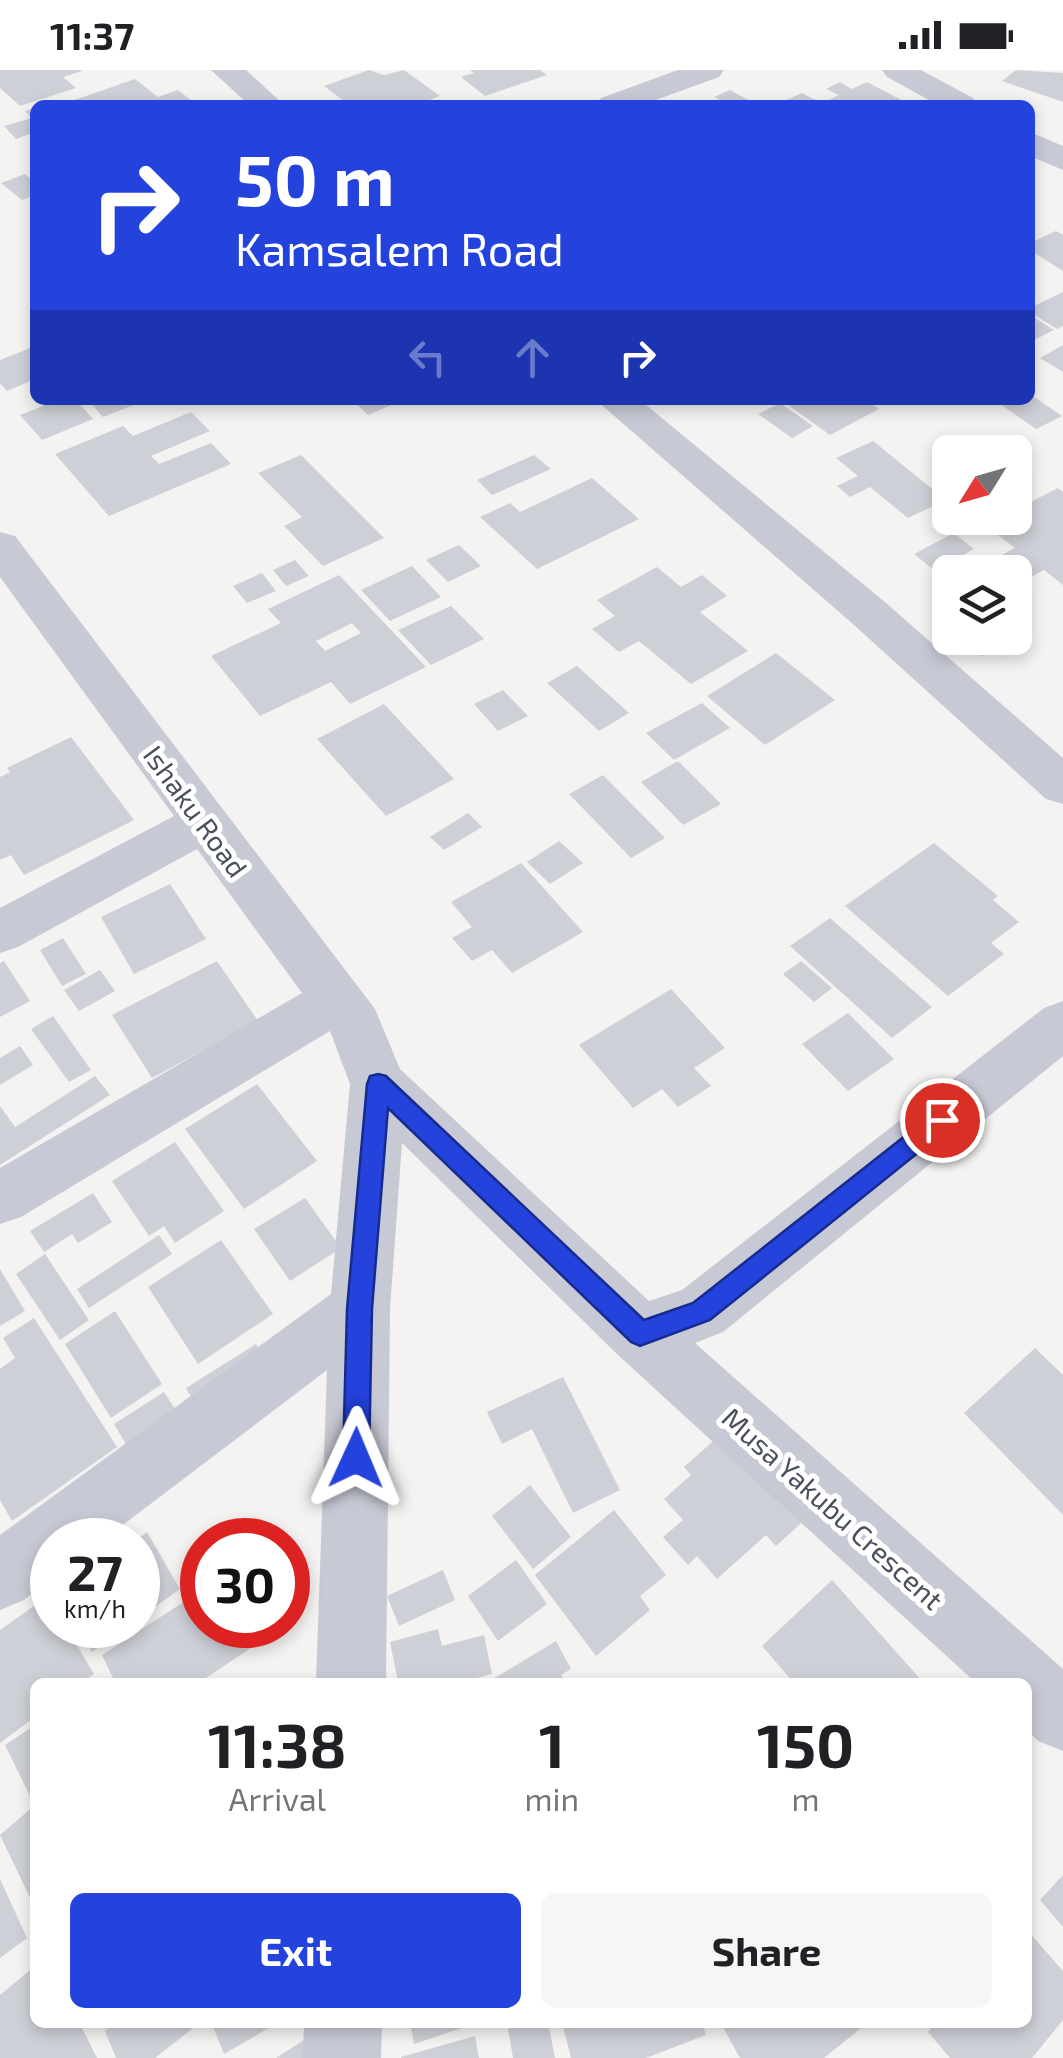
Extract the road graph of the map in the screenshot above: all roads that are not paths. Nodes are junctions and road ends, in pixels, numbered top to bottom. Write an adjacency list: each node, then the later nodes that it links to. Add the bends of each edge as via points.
1 (227, 70): 4 (street)
2 (708, 70): 5 (street)
3 (898, 70): 6 (street)
4 (262, 100)
5 (626, 100)
6 (953, 100)
7 (1035, 145): 8 (street)
8 (1063, 160)
9 (622, 405): 11 (street)
10 (6, 563): 12 (street, Ishaku Road)
11 (1063, 786)
12 (205, 822): 13 (street); 14 (street, Ishaku Road)
13 (0, 932)
14 (336, 1000): 16 (street, Ishaku Road, via 356,1025); 17 (street)
15 (1063, 1024): 19 (street, via 701,1312)
16 (378, 1084): 18 (street); 19 (street, Musa Yakubu Crescent)
17 (0, 1198)
18 (360, 1309): 20 (street); 21 (street)
19 (640, 1334): 22 (street, Musa Yakubu Crescent)
20 (0, 1576)
21 (351, 1678)
22 (1021, 1678)
23 (1032, 1688): 24 (street, Musa Yakubu Crescent)
24 (1063, 1716)
25 (343, 2028): 26 (street)
26 (342, 2058)

